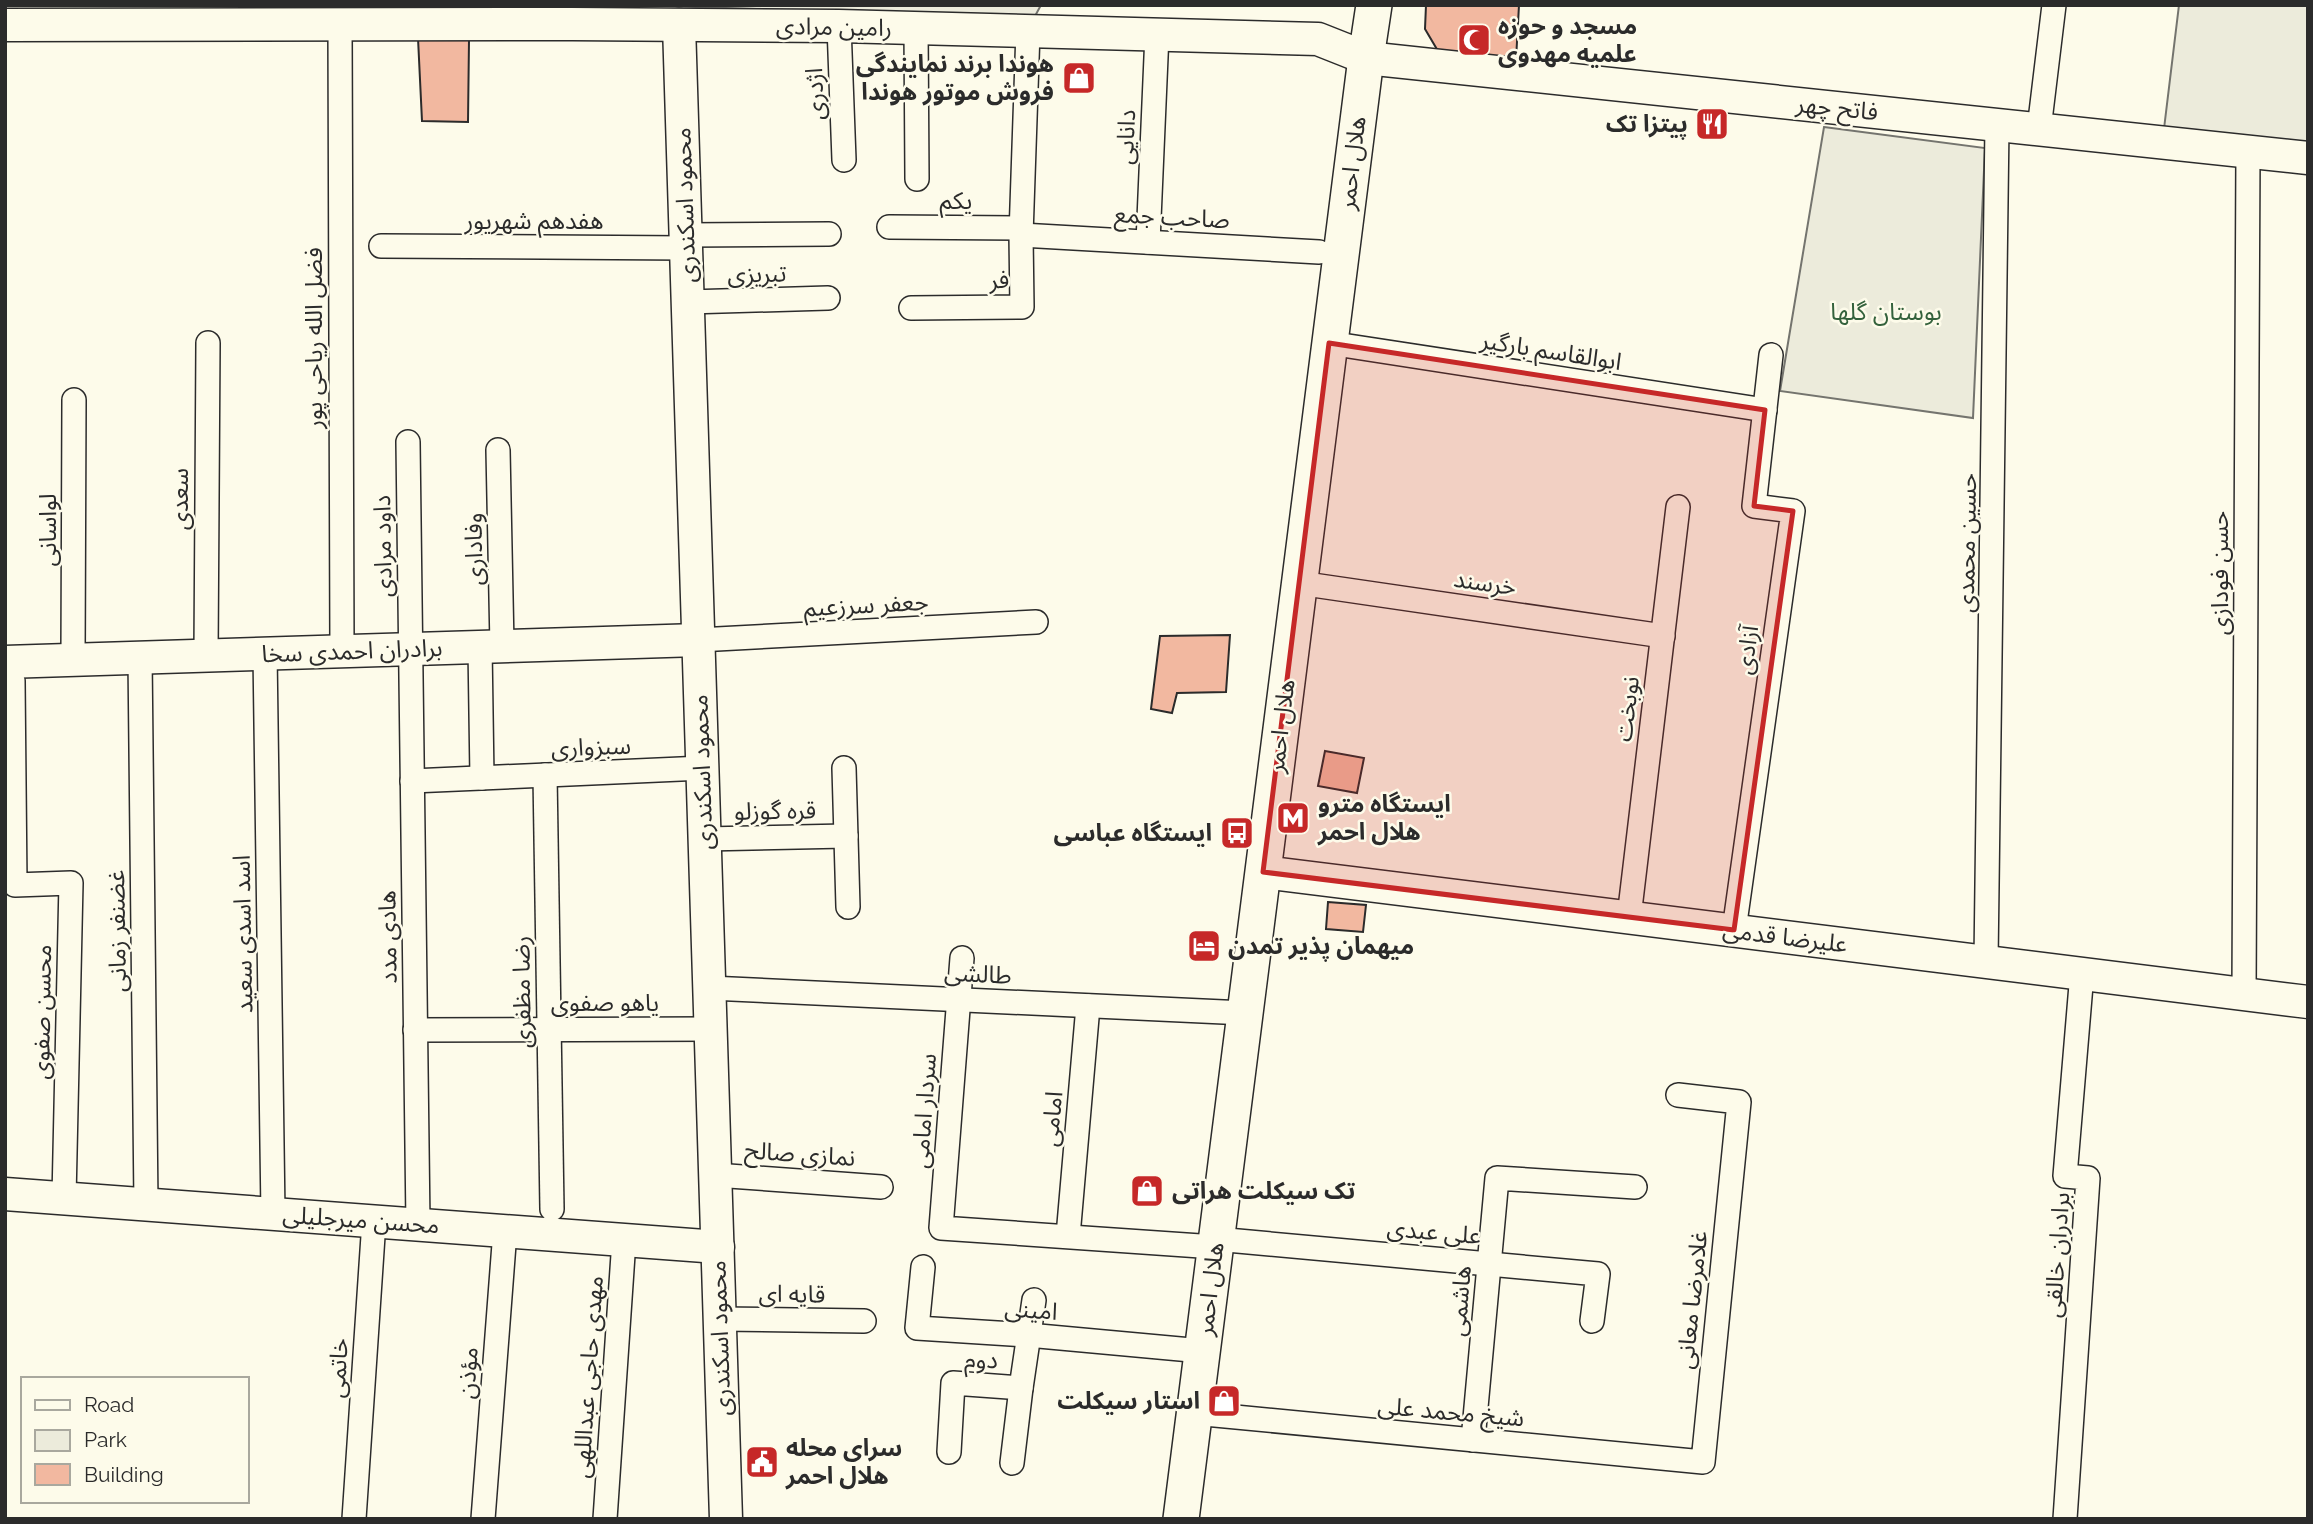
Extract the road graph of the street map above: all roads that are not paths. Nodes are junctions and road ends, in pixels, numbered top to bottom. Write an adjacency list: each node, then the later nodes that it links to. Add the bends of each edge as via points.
1 (1374, 5): 10 (main road, هلال احمر)
2 (2054, 5): 12 (street)
3 (340, 24): 4 (street, رامین مرادی); 5 (street, رامین مرادی); 41 (street, فضل الله ریاحی پور)
4 (679, 25): 6 (street, رامین مرادی); 20 (street, محمود اسکندری)
5 (5, 26)
6 (839, 26): 7 (street, رامین مرادی); 15 (street, اژدری)
7 (916, 28): 8 (street, رامین مرادی); 16 (street)
8 (1028, 31): 9 (street, رامین مرادی); 18 (street)
9 (1157, 34): 10 (street, رامین مرادی, via 1318,39); 21 (street, دانایی)
10 (1366, 58): 11 (street, فاتح چهر); 28 (main road, هلال احمر)
11 (1997, 125): 12 (street, فاتح چهر); 59 (street, حسین محمدی)
12 (2039, 129): 13 (street, فاتح چهر)
13 (2248, 152): 14 (street, فاتح چهر); 62 (street, حسن فودازی)
14 (2308, 158)
15 (844, 160)
16 (917, 179)
17 (890, 227): 18 (street, یکم)
18 (1021, 232): 21 (street, صاحب جمع); 26 (street, فر, via 1022,307)
19 (828, 234): 20 (street, هفدهم شهریور)
20 (686, 241): 22 (street, هفدهم شهریور); 25 (street, محمود اسکندری)
21 (1147, 242): 23 (street, صاحب جمع)
22 (381, 246)
23 (1320, 252)
24 (828, 298): 25 (street, تبریزی)
25 (688, 302): 38 (street, محمود اسکندری)
26 (911, 308)
27 (208, 342): 43 (street, سعدی)
28 (1329, 343): 31 (street, ابوالقاسم بارگیر); 35 (main road, هلال احمر)
29 (1771, 355): 31 (street)
30 (74, 400): 45 (street, لواسانی)
31 (1765, 410): 57 (street, آزادی, via 1754,506 1793,511)
32 (408, 442): 40 (street, داود مرادی)
33 (498, 450): 39 (street, وفاداری)
34 (1678, 507): 37 (street, نوبخت)
35 (1299, 583): 37 (street, خرسند); 54 (main road, هلال احمر)
36 (1036, 622): 38 (street, جعفر سرزعیم)
37 (1663, 636): 56 (street, نوبخت)
38 (698, 640): 39 (street, برادران احمدی سخا); 47 (street, محمود اسکندری)
39 (491, 646): 40 (street, برادران احمدی سخا); 50 (street)
40 (410, 649): 41 (street, برادران احمدی سخا); 51 (street, هادی مدد)
41 (342, 651): 42 (street, برادران احمدی سخا)
42 (265, 653): 43 (street, برادران احمدی سخا); 78 (street, اسد اسدی سعید)
43 (206, 655): 44 (street, برادران احمدی سخا)
44 (140, 657): 45 (street, برادران احمدی سخا); 76 (street, غضنفر زمانی)
45 (74, 659): 46 (street, برادران احمدی سخا)
46 (9, 671): 75 (street, محسن صفوی, via 15,885 71,883)
47 (703, 768): 49 (street, سبزواری); 53 (street, محمود اسکندری)
48 (844, 768): 52 (street)
49 (545, 775): 50 (street, سبزواری); 67 (street, رضا مظفری)
50 (482, 778): 51 (street, سبزواری)
51 (412, 781): 69 (street, هادی مدد)
52 (846, 836): 53 (street, قره گوزلو); 55 (street)
53 (705, 839): 61 (street, محمود اسکندری)
54 (1263, 872): 56 (street, علیرضا قدمی); 66 (main road, هلال احمر)
55 (848, 907)
56 (1629, 917): 57 (street, علیرضا قدمی)
57 (1734, 930): 59 (street, علیرضا قدمی)
58 (962, 958): 63 (street, سردار امامی)
59 (1986, 961): 60 (street, علیرضا قدمی)
60 (2082, 974): 62 (street, علیرضا قدمی); 105 (street, برادران خالقی, via 2065,1176 2088,1178)
61 (710, 988): 63 (street, طالشی); 68 (street, محمود اسکندری)
62 (2244, 994): 64 (street, علیرضا قدمی)
63 (959, 999): 65 (street, طالشی); 82 (street, سردار امامی, via 942,1228)
64 (2308, 1002)
65 (1088, 1006): 66 (street, طالشی); 82 (street, امامی)
66 (1245, 1013): 84 (main road, هلال احمر)
67 (548, 1029): 68 (street, یاهو صفوی); 69 (street, یاهو صفوی); 77 (street, رضا مظفری)
68 (711, 1029): 71 (street, محمود اسکندری)
69 (415, 1030): 80 (street, هادی مدد)
70 (1678, 1095): 98 (street, غلامرضا معانی, via 1739,1101)
71 (715, 1175): 72 (street, نمازی صالح); 85 (street, محمود اسکندری)
72 (881, 1186)
73 (1634, 1187): 86 (street, هاشمی, via 1497,1178)
74 (5, 1194): 75 (street, محسن میرجلیلی)
75 (64, 1198): 76 (street, محسن میرجلیلی)
76 (146, 1204): 78 (street, محسن میرجلیلی)
77 (552, 1209)
78 (273, 1214): 79 (street, محسن میرجلیلی)
79 (374, 1221): 80 (street, محسن میرجلیلی); 100 (street, خاتمی)
80 (418, 1224): 81 (street, محسن میرجلیلی)
81 (505, 1231): 83 (street, محسن میرجلیلی); 101 (street, مؤذن)
82 (1068, 1237): 84 (street)
83 (624, 1240): 85 (street, محسن میرجلیلی); 102 (street, مهدی حاجی عبداللهی)
84 (1216, 1243): 86 (street, علی عبدی); 93 (main road, هلال احمر)
85 (718, 1247): 89 (street, محمود اسکندری)
86 (1490, 1264): 91 (street, علی عبدی, via 1598,1274); 96 (street, هاشمی)
87 (923, 1267): 92 (street, امینی, via 917,1328)
88 (1034, 1300): 92 (street)
89 (720, 1319): 90 (street, قایه ای); 103 (street, محمود اسکندری)
90 (864, 1321)
91 (1591, 1321)
92 (1028, 1335): 93 (street, امینی); 94 (street, دوم)
93 (1202, 1351): 95 (main road, هلال احمر)
94 (1021, 1388): 97 (street, دوم, via 953,1383); 99 (street)
95 (1194, 1413): 96 (street, شیخ محمد علی); 104 (main road, هلال احمر)
96 (1474, 1440): 98 (street, شیخ محمد علی)
97 (949, 1451)
98 (1703, 1462)
99 (1012, 1463)
100 (354, 1519)
101 (483, 1519)
102 (605, 1519)
103 (726, 1519)
104 (1181, 1519)
105 (2065, 1519)

